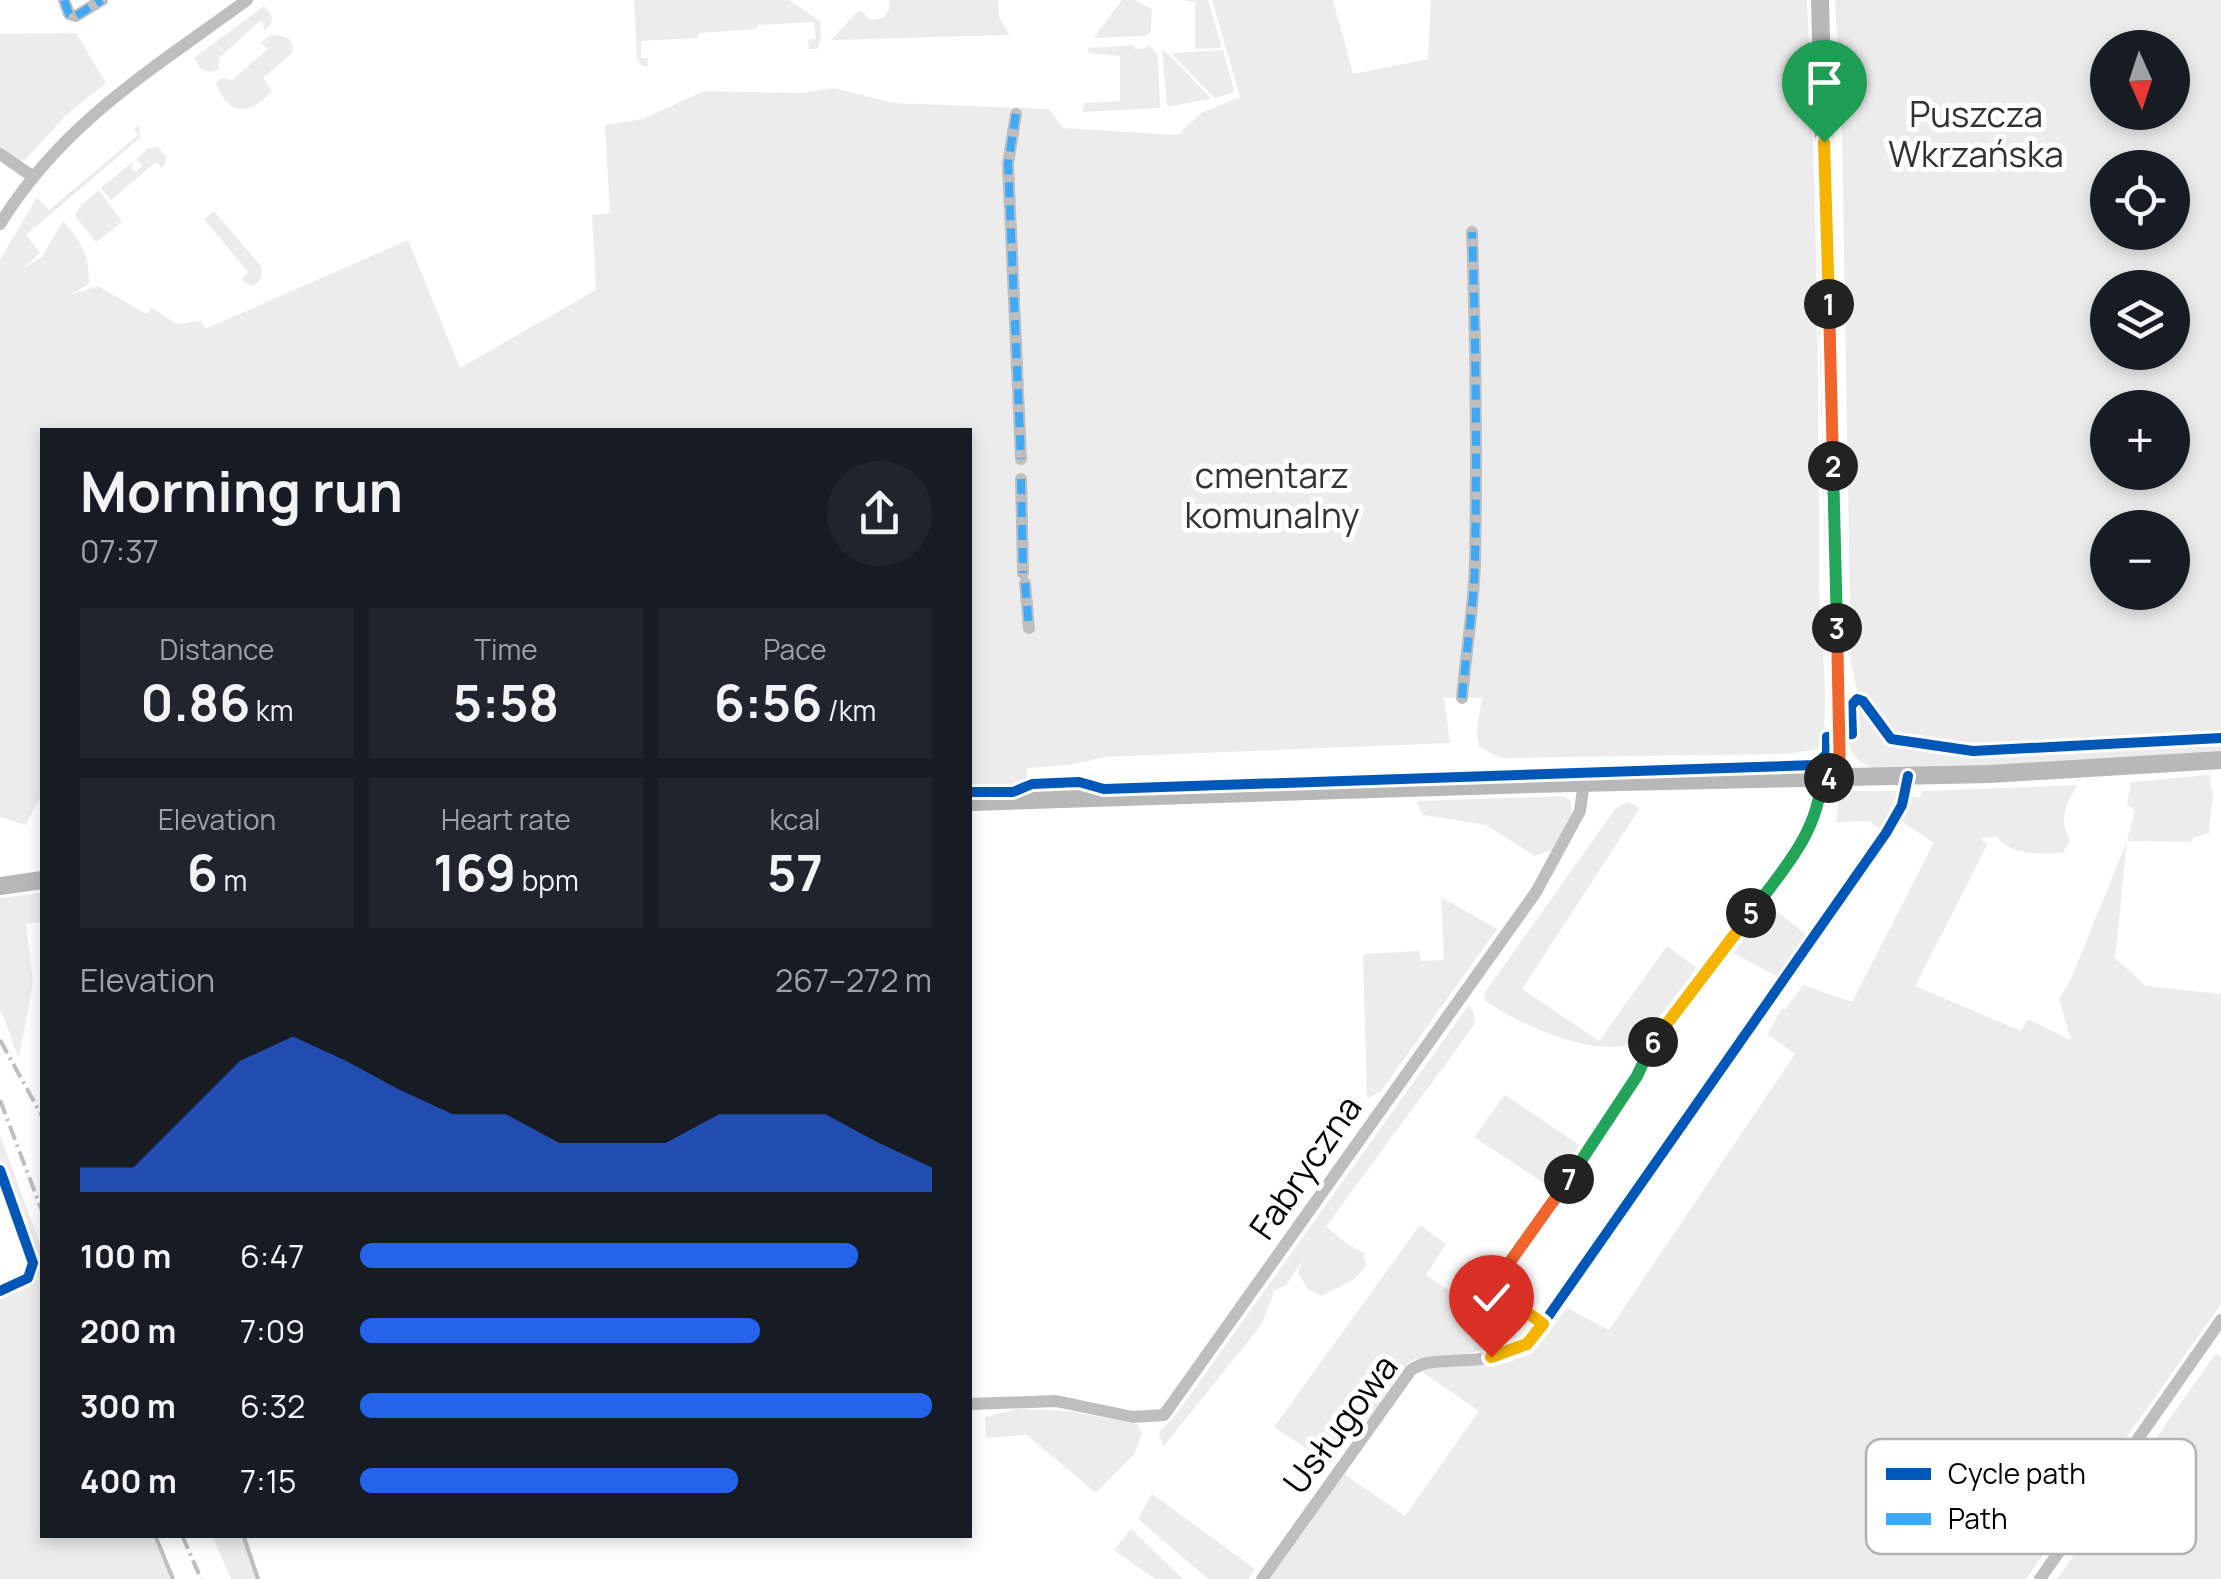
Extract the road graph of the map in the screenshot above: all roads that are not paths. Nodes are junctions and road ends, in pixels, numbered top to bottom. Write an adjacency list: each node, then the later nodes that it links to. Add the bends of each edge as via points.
1 (64, 0): 2 (street, via 68,14 76,16)
2 (102, 0)
3 (247, 0): 7 (street, via 92,115)
4 (1820, 0): 16 (main road)
5 (1016, 114): 10 (street, via 1008,164)
6 (0, 154): 7 (street)
7 (32, 176): 8 (street)
8 (0, 224)
9 (1472, 232): 13 (street, via 1475,564)
10 (1021, 459)
11 (1021, 479): 12 (street)
12 (1029, 628)
13 (1462, 698)
14 (2221, 760): 15 (main road)
15 (1908, 776): 16 (main road); 22 (street, Usługowa, via 1886,833)
16 (1831, 778): 17 (main road); 22 (street, via 1805,838 1652,1044 1597,1139 1492,1287)
17 (1584, 782): 18 (main road); 23 (street, Fabryczna, via 1580,811 1536,892 1164,1416 1056,1401)
18 (972, 802)
19 (40, 880): 20 (main road)
20 (0, 886)
21 (2221, 1320): 24 (street)
22 (1543, 1324): 26 (street, Usługowa, via 1516,1350 1412,1370)
23 (972, 1404)
24 (2138, 1439)
25 (2057, 1554): 27 (street)
26 (1262, 1579)
27 (2040, 1579)

